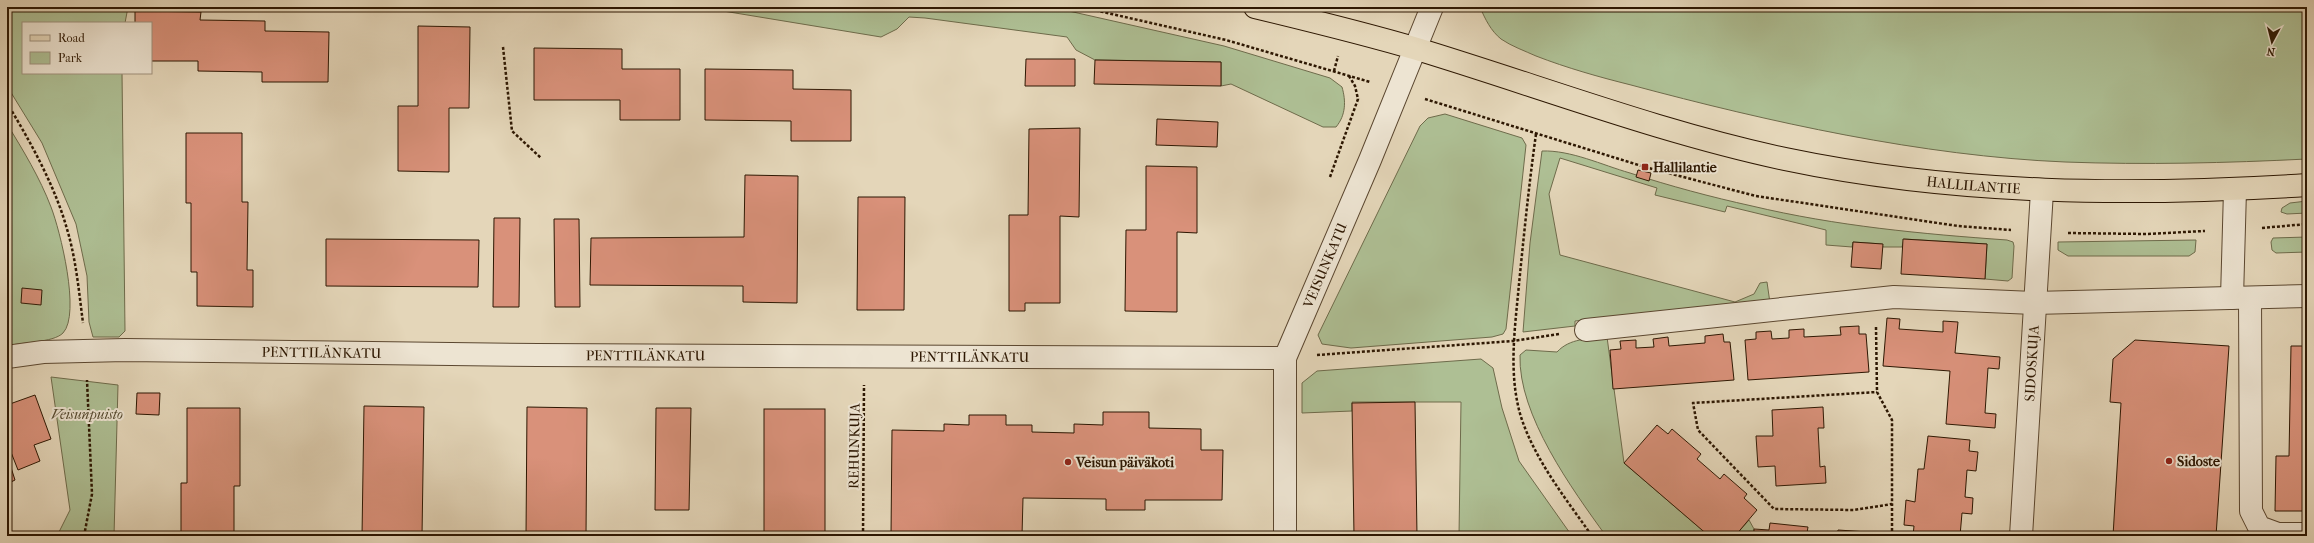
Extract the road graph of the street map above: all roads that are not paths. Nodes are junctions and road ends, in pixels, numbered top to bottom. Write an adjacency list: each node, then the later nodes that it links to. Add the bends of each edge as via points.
1 (1255, 7): 3 (main road, HALLILANTIE)
2 (1432, 7): 3 (street, VEISUNKATU)
3 (1416, 49): 6 (main road, HALLILANTIE, via 1657,126 1785,159 1911,179); 12 (street, VEISUNKATU)
4 (2307, 185): 5 (main road, HALLILANTIE)
5 (2235, 190): 6 (main road, HALLILANTIE); 8 (street)
6 (2042, 191): 9 (street, SIDOSKUJA)
7 (2307, 296): 8 (street)
8 (2241, 298): 9 (street); 13 (street, via 2251,511 2259,528 2278,534)
9 (2034, 303): 10 (street, via 1894,297); 15 (street, SIDOSKUJA)
10 (1586, 330)
11 (7, 357): 12 (street, PENTTILÄNKATU, via 43,352 85,353 125,350)
12 (1285, 358): 14 (street, VEISUNKATU)
13 (2307, 534)
14 (1285, 536)
15 (2021, 536)

